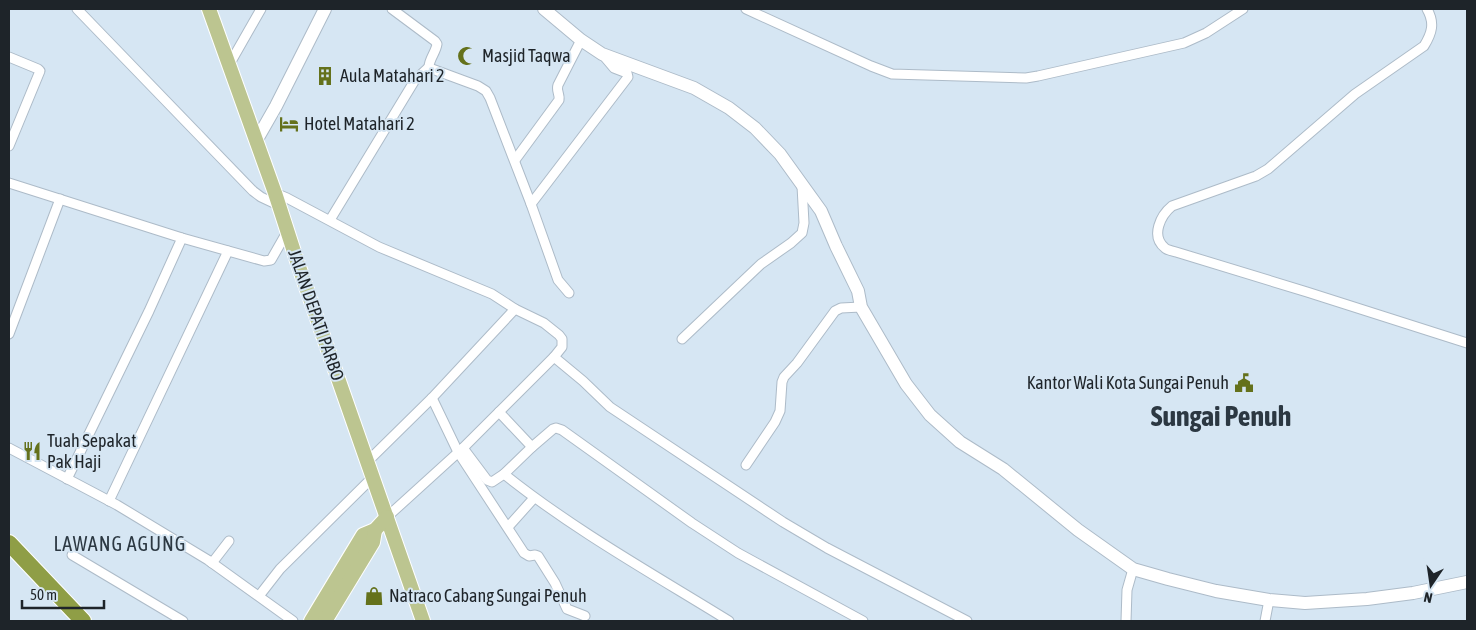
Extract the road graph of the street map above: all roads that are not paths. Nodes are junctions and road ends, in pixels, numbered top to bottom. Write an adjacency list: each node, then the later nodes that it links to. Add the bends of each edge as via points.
1 (77, 9): 21 (street, via 253,191 261,198)
2 (209, 9): 13 (main road, JALAN DEPATI PARBO)
3 (261, 9): 13 (street)
4 (325, 9): 15 (street)
5 (392, 9): 14 (street, via 437,44)
6 (544, 9): 10 (street)
7 (746, 9): 8 (street, via 892,74 1026,78 1184,43)
8 (1243, 9)
9 (1427, 9): 32 (street, via 1432,27 1424,46 1355,94 1268,169 1172,206 1159,222 1158,234 1165,248 1176,252)
10 (581, 40): 11 (street); 17 (street, via 556,88 559,100)
11 (602, 54): 18 (street, via 694,88 729,108 755,128); 22 (street, via 614,68 627,73 628,77)
12 (9, 57): 16 (street, via 38,69 40,74)
13 (229, 66): 15 (main road, JALAN DEPATI PARBO)
14 (429, 67): 17 (street, via 486,91); 23 (street, via 415,80)
15 (256, 141): 21 (main road, JALAN DEPATI PARBO)
16 (9, 146)
17 (515, 160): 22 (street)
18 (802, 182): 28 (street, via 821,210 858,291); 31 (street, via 802,233 761,264)
19 (9, 183): 20 (street)
20 (60, 199): 25 (street); 30 (street)
21 (277, 199): 23 (street, via 287,198); 24 (main road, JALAN DEPATI PARBO)
22 (531, 204): 27 (street, via 558,280)
23 (330, 220): 29 (street, via 379,247 492,294)
24 (287, 232): 26 (street, via 271,260); 39 (main road, JALAN DEPATI PARBO)
25 (182, 238): 26 (street); 43 (street)
26 (228, 251): 45 (street)
27 (569, 293)
28 (861, 307): 40 (street, via 835,311 784,377 780,411); 53 (street, via 906,384 930,415 960,442 1003,468 1078,530)
29 (515, 309): 33 (street, via 559,334 562,347); 34 (street)
30 (9, 334)
31 (682, 339)
32 (1467, 343)
33 (554, 357): 35 (street); 67 (street, via 610,407 783,522)
34 (435, 395): 38 (street); 39 (street)
35 (499, 412): 36 (street); 38 (street)
36 (532, 447): 41 (street); 66 (street, via 556,428 562,430 738,553)
37 (9, 448): 43 (street)
38 (461, 450): 41 (street, via 489,482); 46 (street); 47 (street)
39 (367, 462): 42 (main road, JALAN DEPATI PARBO)
40 (746, 465)
41 (504, 474): 44 (street)
42 (373, 478): 46 (main road, JALAN DEPATI PARBO); 55 (street, via 280,569)
43 (67, 479): 45 (street)
44 (534, 498): 47 (street); 65 (street)
45 (109, 501): 52 (street)
46 (386, 517): 48 (main road); 64 (main road, JALAN DEPATI PARBO)
47 (510, 525): 57 (street, via 524,553 539,558 567,608)
48 (375, 530): 62 (main road, via 363,535); 63 (main road, via 372,542)
49 (229, 541): 52 (street)
50 (9, 544): 59 (highway)
51 (72, 554): 60 (street)
52 (212, 563): 55 (street)
53 (1133, 569): 56 (street, via 1216,591); 58 (street, via 1127,590)
54 (1467, 582): 56 (street, via 1367,599)
55 (259, 596): 61 (street)
56 (1269, 600): 68 (street)
57 (585, 616)
58 (1126, 618)
59 (83, 621)
60 (183, 621)
61 (293, 621)
62 (312, 621)
63 (325, 621)
64 (423, 621)
65 (729, 621)
66 (863, 621)
67 (967, 621)
68 (1265, 621)

